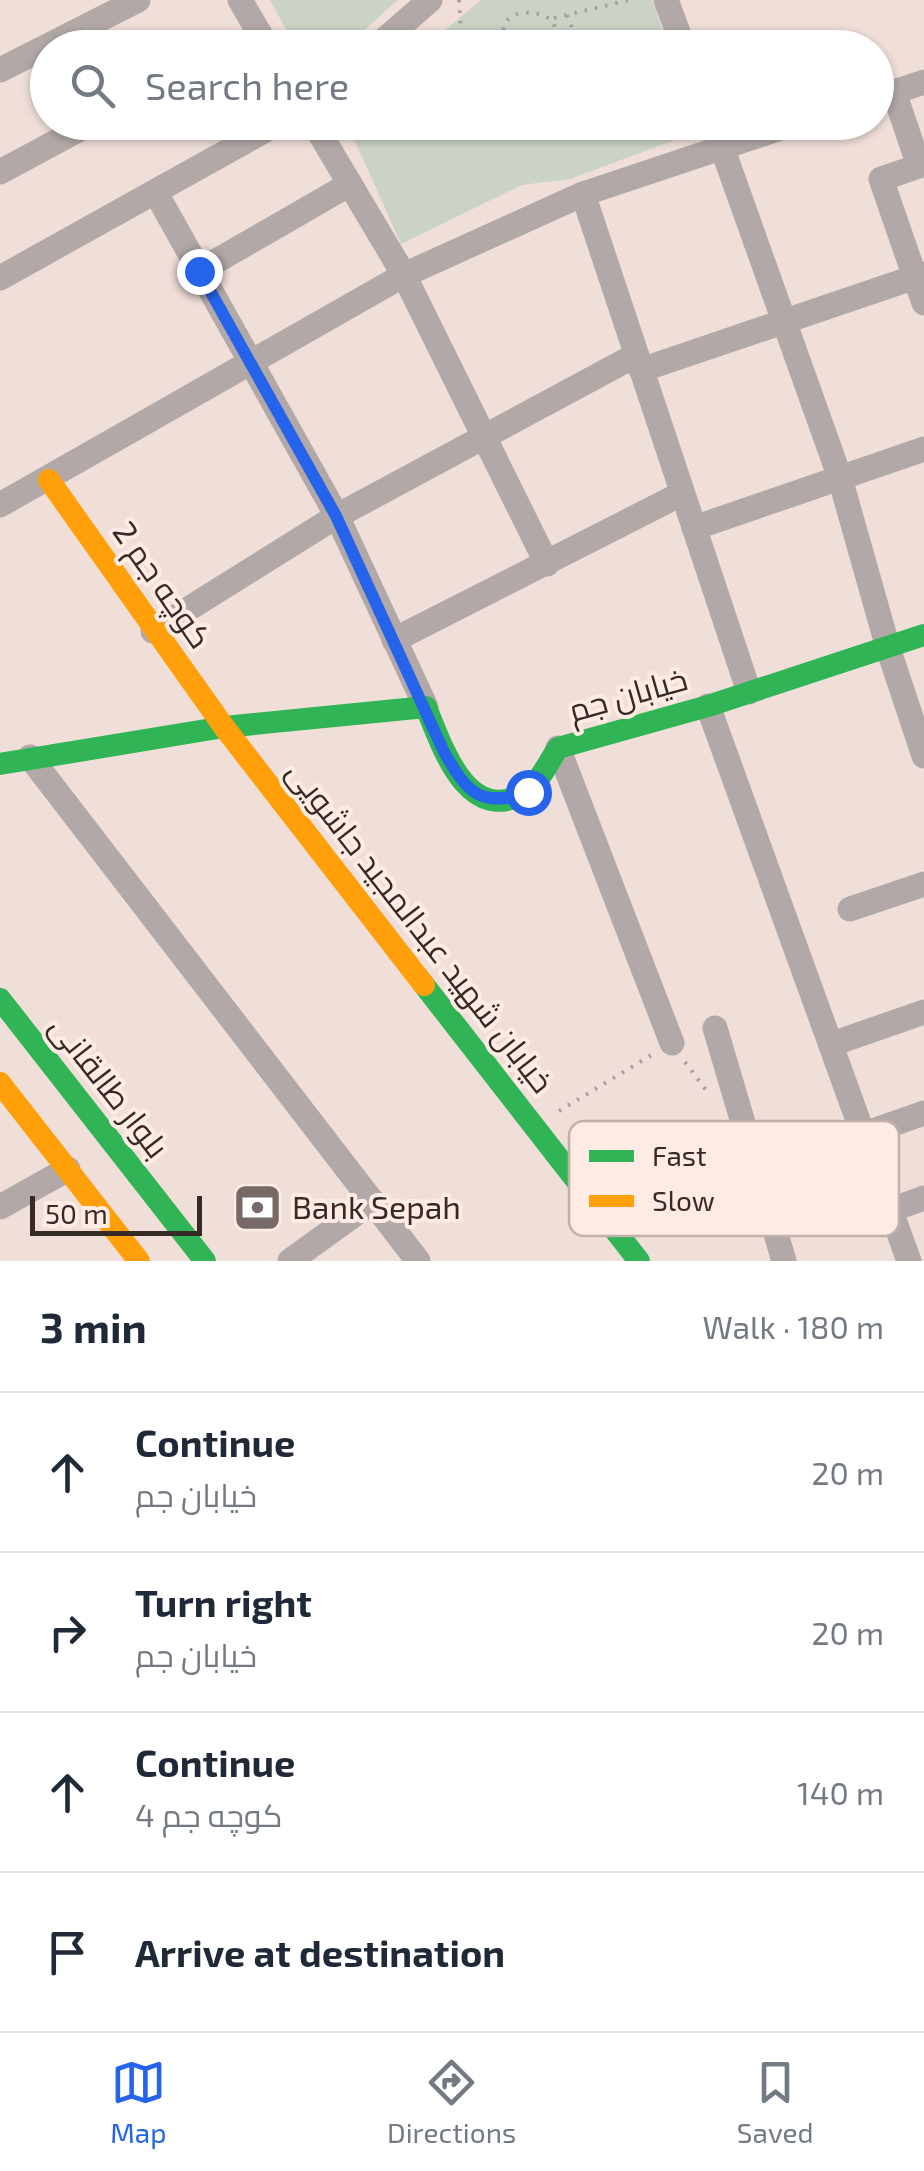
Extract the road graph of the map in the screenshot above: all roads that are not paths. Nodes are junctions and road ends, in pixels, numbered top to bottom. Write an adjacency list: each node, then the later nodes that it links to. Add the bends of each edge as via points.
1 (240, 0): 6 (street)
2 (430, 0): 7 (street)
3 (666, 0): 8 (street)
4 (128, 2): 5 (street)
5 (75, 30)
6 (258, 30)
7 (396, 30)
8 (677, 30)
9 (30, 54): 10 (street)
10 (0, 70)
11 (924, 82): 12 (street)
12 (894, 92)
13 (894, 114): 26 (street, via 919,166 881,179)
14 (60, 140): 20 (street)
15 (249, 140): 22 (street)
16 (323, 140): 21 (street)
17 (720, 140): 19 (street)
18 (744, 140): 19 (street)
19 (723, 147): 23 (street); 29 (street)
20 (0, 172)
21 (350, 184): 24 (street); 25 (street)
22 (156, 193): 24 (street); 27 (street)
23 (583, 194): 25 (street); 30 (street)
24 (199, 271): 31 (street)
25 (404, 275): 31 (street); 32 (street)
26 (919, 276): 28 (street); 29 (street)
27 (0, 278)
28 (924, 304)
29 (782, 322): 30 (street); 34 (street)
30 (638, 362): 32 (street); 36 (street)
31 (251, 364): 35 (street); 38 (street)
32 (484, 436): 38 (street); 40 (street)
33 (924, 449): 34 (street)
34 (840, 478): 39 (street); 44 (street)
35 (49, 480): 37 (street); 41 (street, کوچه جم 2)
36 (682, 494): 39 (street); 40 (street)
37 (0, 505)
38 (336, 516): 41 (street); 43 (street)
39 (694, 528): 45 (street)
40 (547, 564): 43 (street)
41 (153, 631): 48 (street, کوچه جم 2)
42 (924, 636): 44 (street, خیابان جم)
43 (394, 640): 47 (street)
44 (888, 648): 45 (street, خیابان جم); 50 (street)
45 (749, 692): 46 (street, خیابان جم)
46 (708, 706): 49 (street, خیابان جم); 59 (street)
47 (426, 707): 48 (street); 49 (street, خیابان جم, via 462,785 487,799 528,792)
48 (224, 727): 51 (street); 66 (street, خیابان شهید عبدالمجید جاشویی)
49 (558, 748): 58 (street)
50 (924, 756)
51 (30, 757): 52 (street); 68 (street)
52 (0, 764)
53 (924, 884): 54 (street)
54 (850, 909)
55 (0, 999): 75 (street, بلوار طالقانی)
56 (924, 1012): 59 (street)
57 (715, 1028): 62 (street)
58 (672, 1043)
59 (832, 1044): 63 (street)
60 (0, 1083): 65 (street)
61 (924, 1113): 64 (street)
62 (743, 1121)
63 (859, 1121)
64 (899, 1122)
65 (68, 1169): 69 (street); 74 (street)
66 (569, 1172)
67 (924, 1198): 70 (street)
68 (372, 1201): 76 (street); 77 (street)
69 (0, 1207)
70 (899, 1207)
71 (899, 1233): 80 (street)
72 (619, 1236): 78 (street, خیابان شهید عبدالمجید جاشویی)
73 (777, 1236): 79 (street)
74 (140, 1261)
75 (206, 1261)
76 (290, 1261)
77 (418, 1261)
78 (639, 1261)
79 (784, 1261)
80 (909, 1261)

